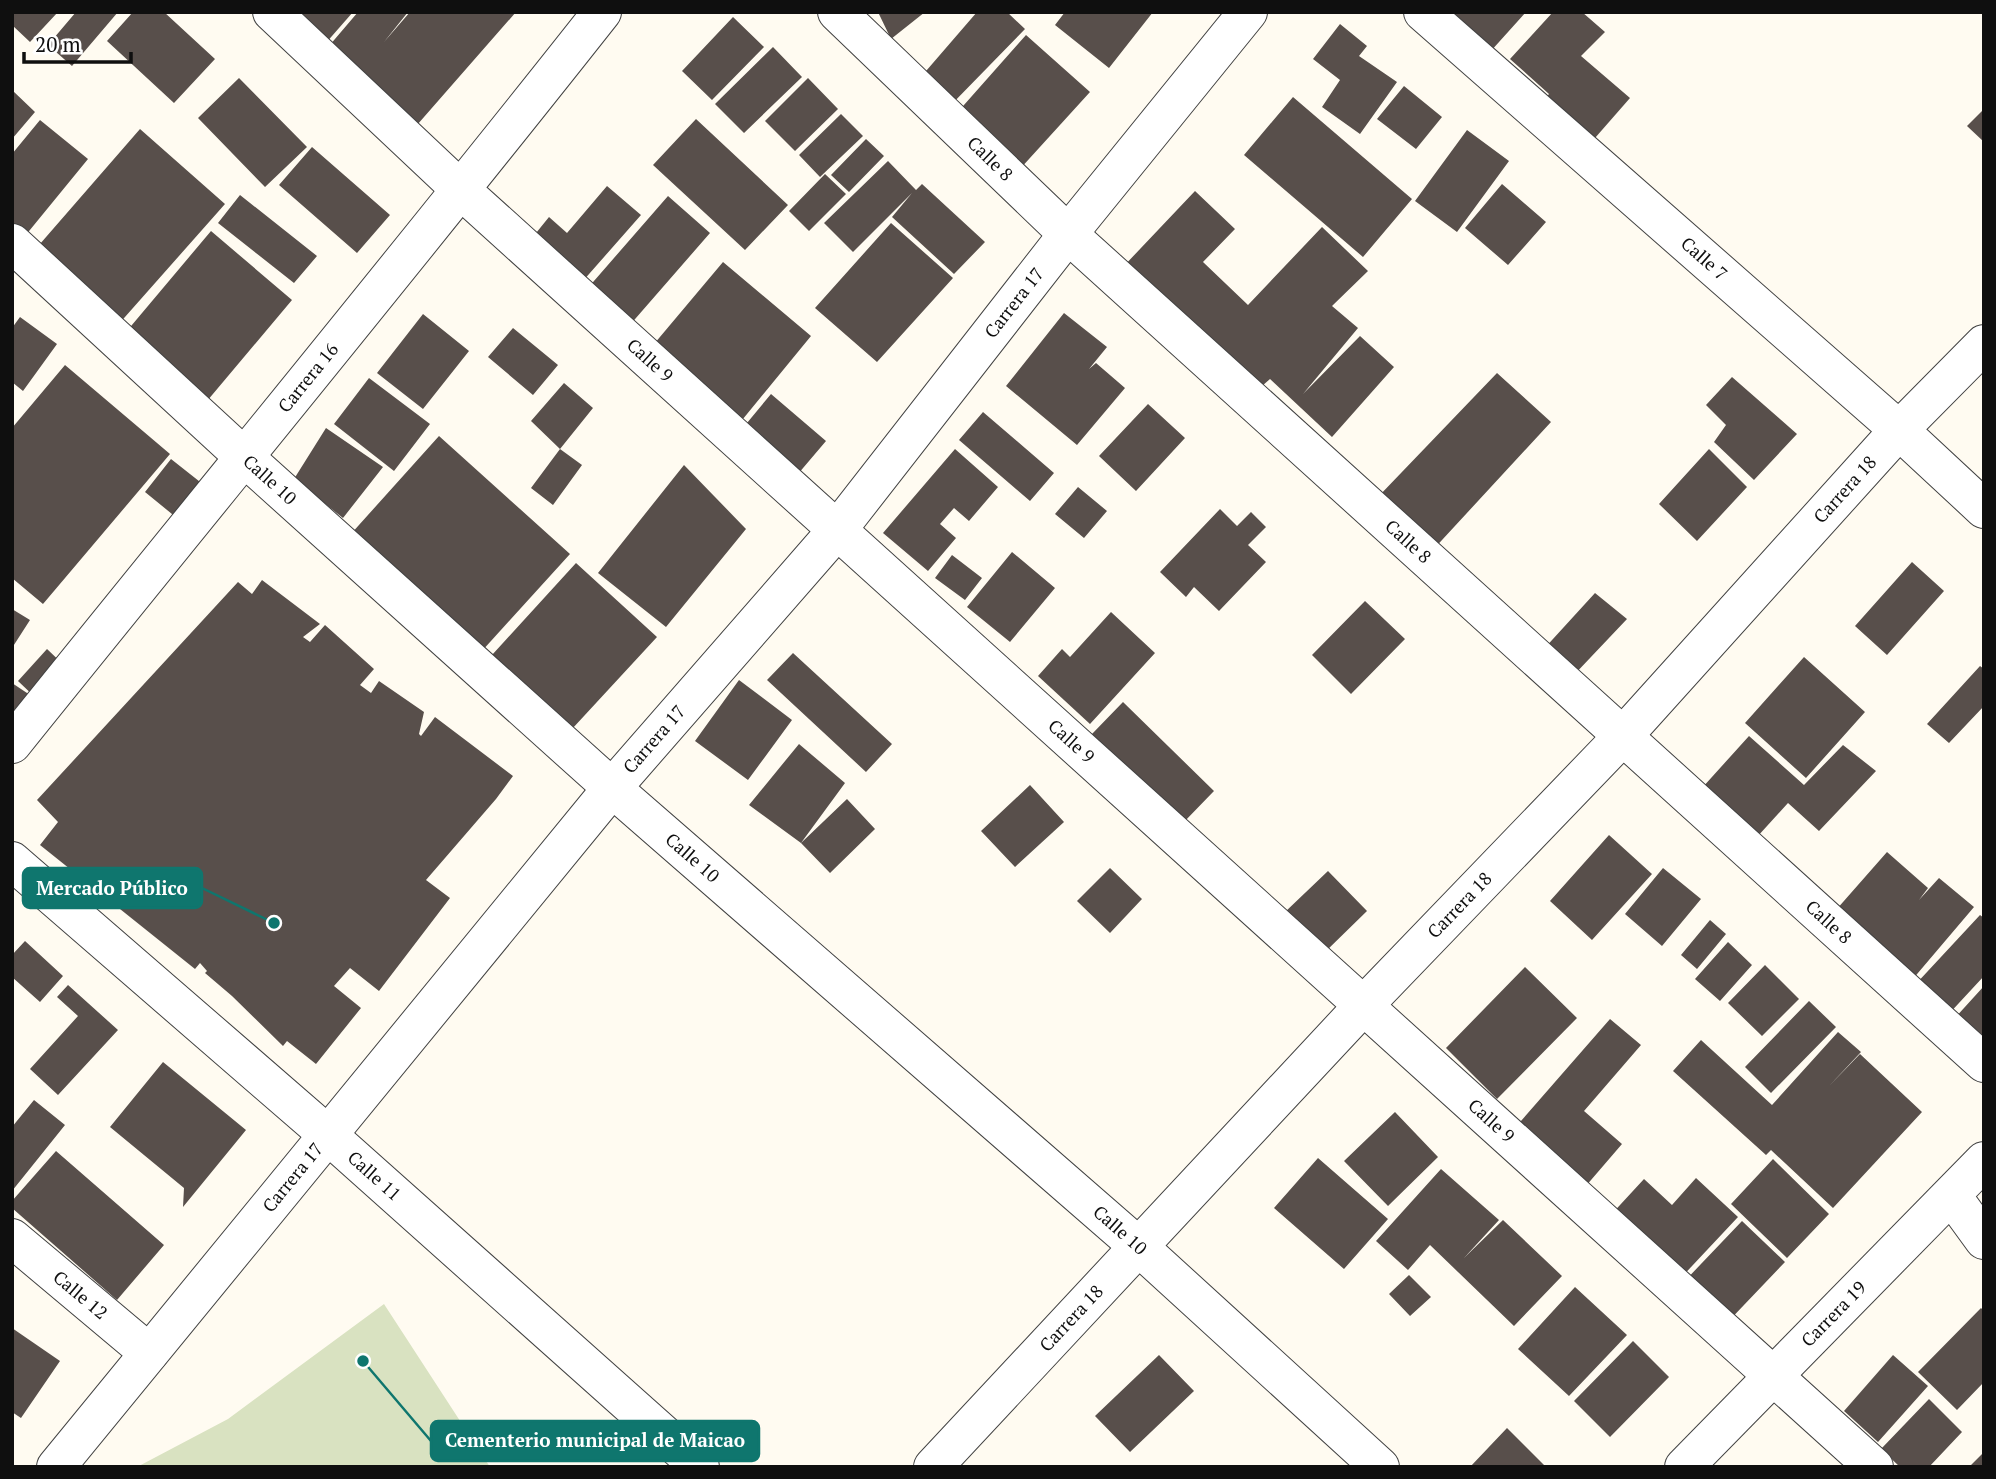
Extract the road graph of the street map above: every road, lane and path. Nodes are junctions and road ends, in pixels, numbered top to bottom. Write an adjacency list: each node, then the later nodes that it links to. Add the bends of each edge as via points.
1 (272, 12): 6 (street, Calle 9)
2 (602, 12): 6 (street, Carrera 16)
3 (837, 12): 7 (street, Calle 8)
4 (1248, 12): 7 (street, Carrera 17)
5 (1423, 12): 10 (street, Calle 7)
6 (461, 190): 11 (street, Carrera 16); 13 (street, Calle 9)
7 (1068, 234): 13 (street, Carrera 17); 14 (street, Calle 8)
8 (12, 243): 11 (street, Calle 10)
9 (1984, 344): 10 (street, Carrera 18)
10 (1899, 430): 12 (street, Calle 7); 14 (street, Carrera 18)
11 (243, 456): 15 (street, Carrera 16); 16 (street, Calle 10)
12 (1984, 509)
13 (838, 529): 16 (street, Carrera 17); 18 (street, Calle 9)
14 (1623, 736): 18 (street, Carrera 18); 19 (street, Calle 8)
15 (12, 744)
16 (612, 788): 20 (street, Carrera 17); 25 (street, Calle 10)
17 (12, 861): 20 (street, Calle 11)
18 (1364, 1005): 25 (street, Carrera 18); 27 (street, Calle 9)
19 (1984, 1063)
20 (328, 1136): 26 (street, Carrera 17); 29 (street, Calle 11)
21 (1984, 1161): 22 (street, Carrera 19)
22 (1952, 1196): 24 (street); 27 (street, Carrera 19)
23 (12, 1238): 26 (street, Calle 12)
24 (1984, 1240)
25 (1139, 1247): 30 (street, Carrera 18); 31 (street, Calle 10)
26 (149, 1353): 28 (street, Carrera 17)
27 (1773, 1375): 32 (street, Carrera 19); 33 (street, Calle 9)
28 (77, 1457)
29 (700, 1467)
30 (933, 1467)
31 (1380, 1467)
32 (1684, 1467)
33 (1874, 1467)

